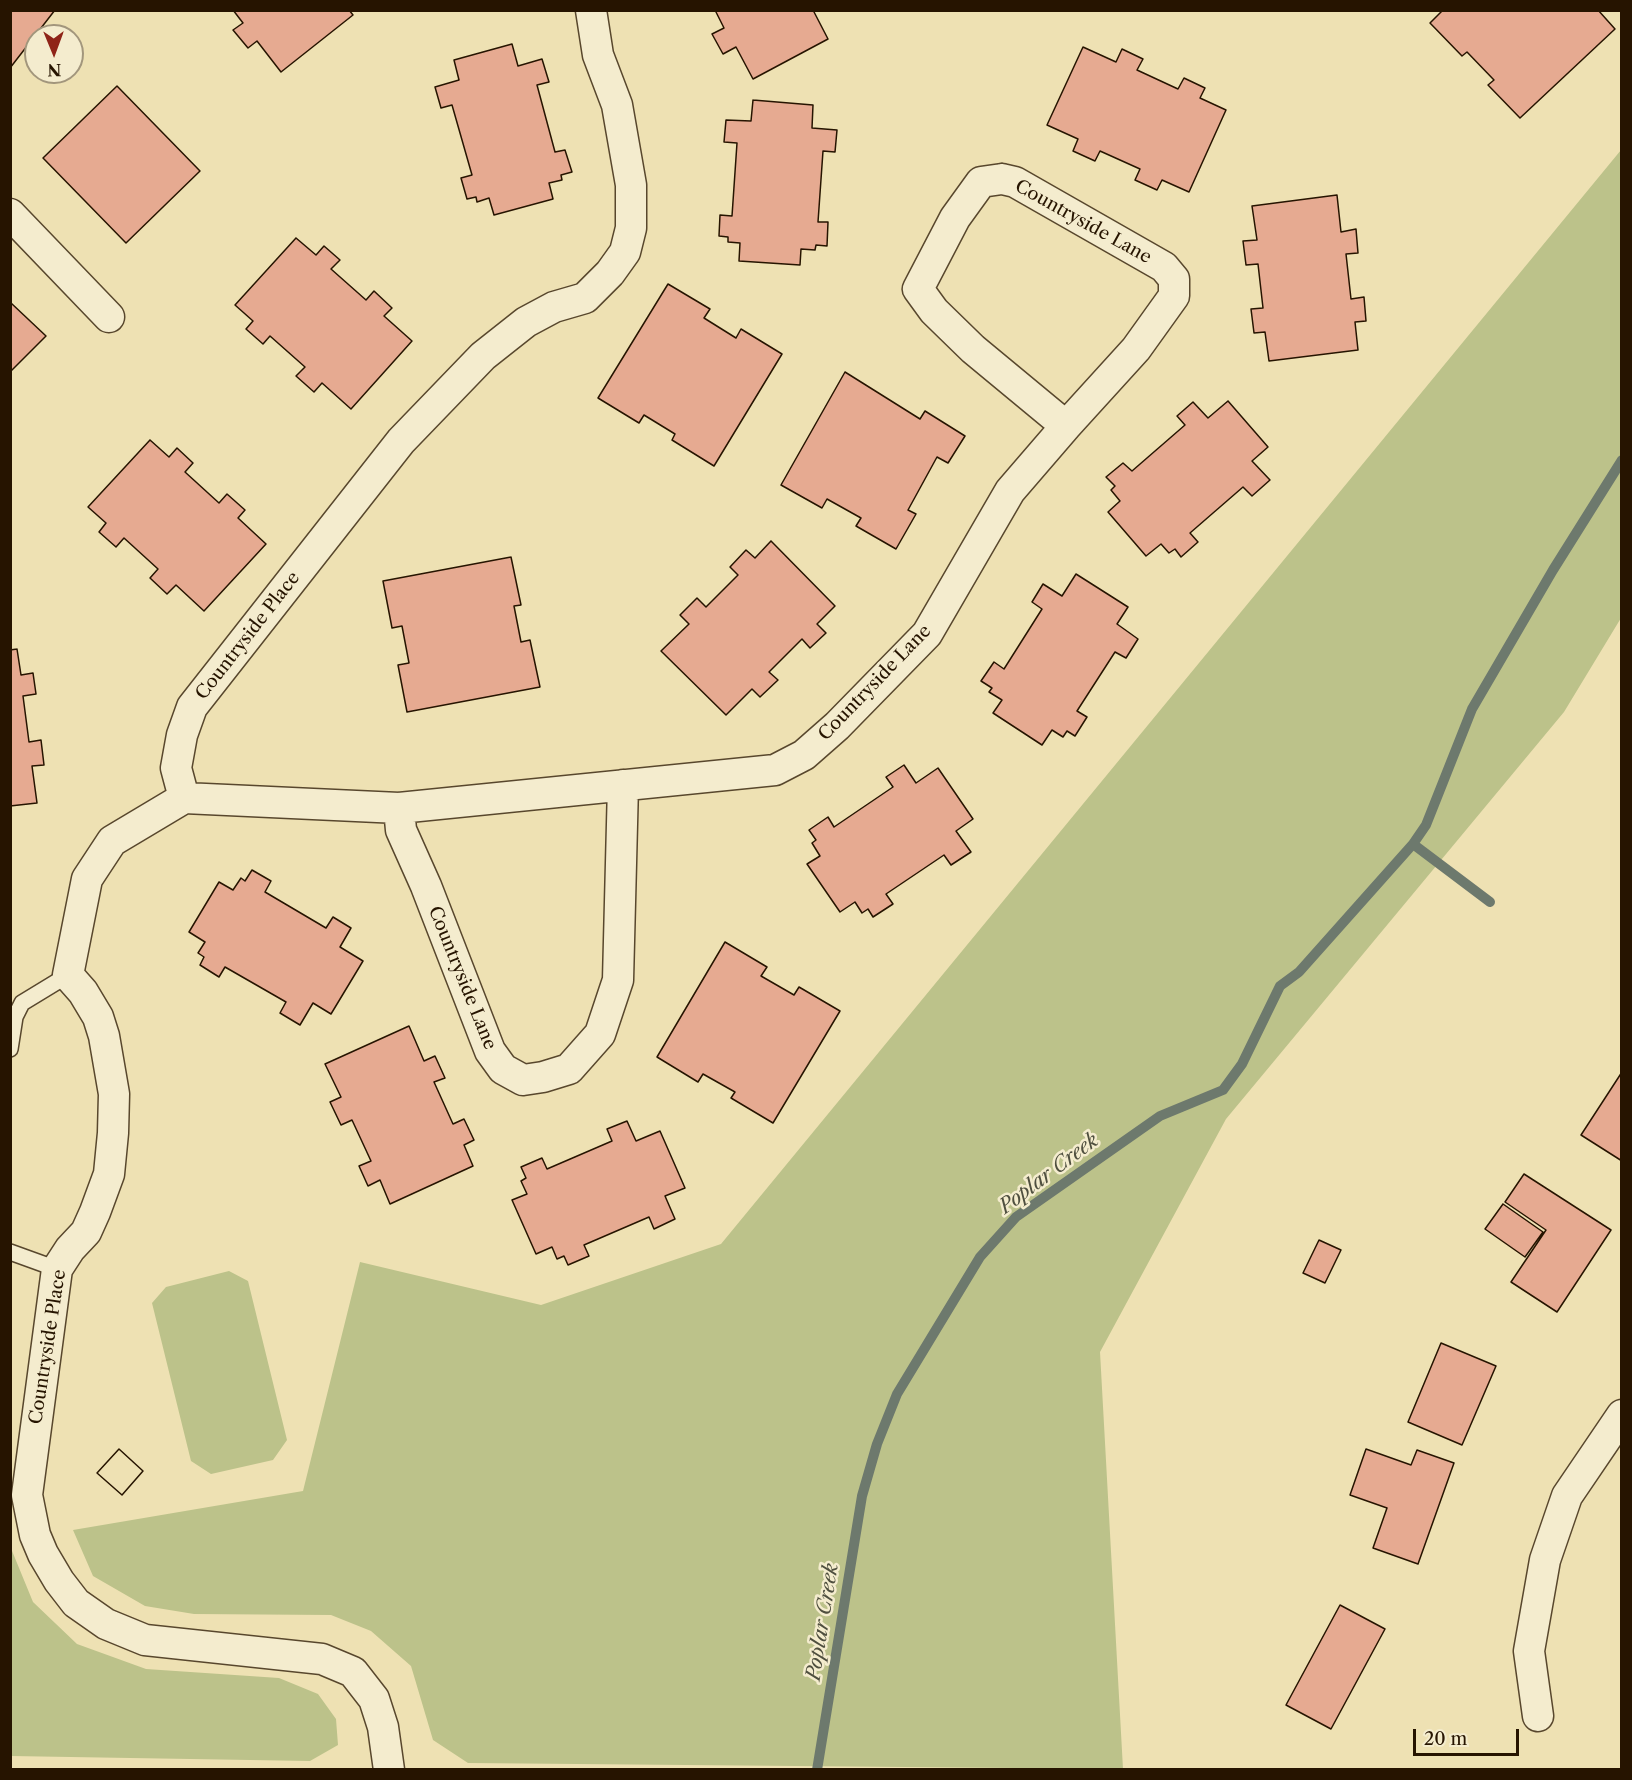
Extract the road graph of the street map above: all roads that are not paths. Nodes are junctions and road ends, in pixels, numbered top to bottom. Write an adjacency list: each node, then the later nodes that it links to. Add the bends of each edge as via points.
1 (591, 10): 6 (street, Countryside Place, via 598,55 617,105 632,185 631,228 625,252 585,298 554,307 526,322 483,356 401,441 192,707 176,768)
2 (10, 214): 3 (street)
3 (109, 317)
4 (1066, 426): 4 (street, Countryside Lane, via 1136,349 1174,296 1174,279 1164,267 1015,183 1002,179 981,182 955,218 918,290 973,349); 5 (street, Countryside Lane, via 1010,491 927,634 804,755 775,770)
5 (623, 785): 7 (street, Countryside Lane); 7 (street, Countryside Lane, via 618,980 600,1034 570,1069 523,1080 502,1069 490,1051 401,830)
6 (184, 798): 7 (street, Countryside Lane); 8 (street, via 112,841 87,879)
7 (399, 808)
8 (68, 975): 9 (lane, via 22,1003 15,1017); 11 (street, Countryside Place, via 83,992 101,1026 114,1094 113,1133 109,1174 95,1212 86,1232)
9 (10, 1049)
10 (10, 1252): 11 (lane)
11 (57, 1269): 14 (street, Countryside Place, via 27,1495 35,1535 58,1581 76,1603 106,1624 145,1640 322,1659 353,1672 374,1699 383,1727)
12 (1622, 1415): 13 (street, via 1567,1496 1545,1560 1529,1651)
13 (1538, 1716)
14 (389, 1770)

